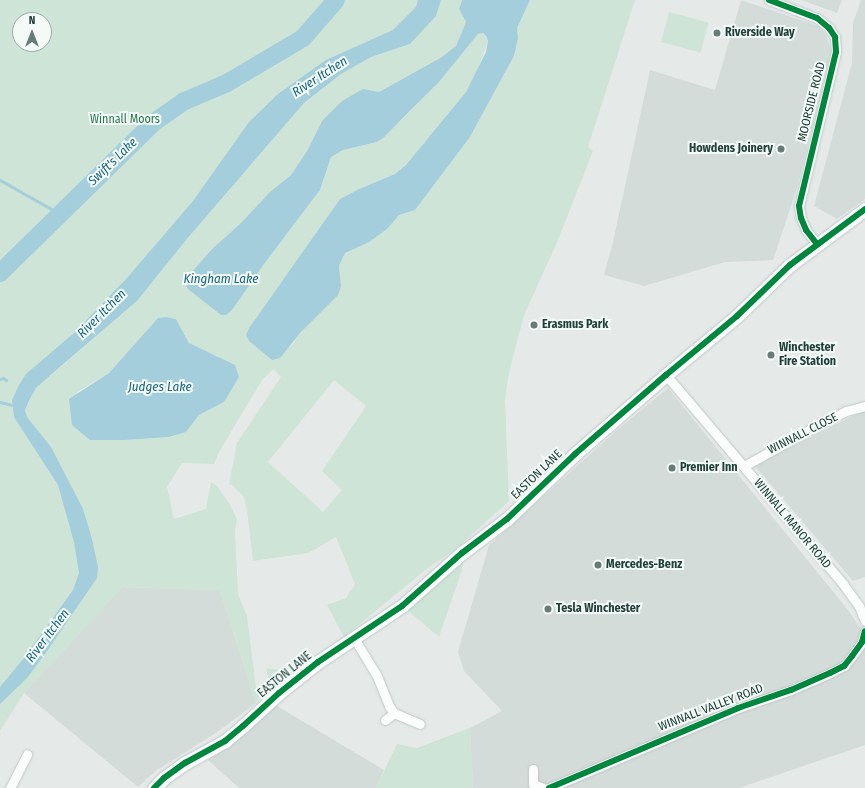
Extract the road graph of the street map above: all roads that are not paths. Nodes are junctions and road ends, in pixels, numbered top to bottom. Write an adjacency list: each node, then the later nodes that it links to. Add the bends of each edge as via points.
1 (769, 0): 3 (street, MOORSIDE ROAD, via 817,18 829,28 836,40 836,52 799,206 806,230)
2 (865, 208): 3 (street, EASTON LANE)
3 (817, 244): 4 (street, EASTON LANE)
4 (666, 375): 6 (street, WINNALL MANOR ROAD); 9 (street, EASTON LANE, via 575,454 507,519 462,553 402,606)
5 (865, 406): 6 (street, WINNALL CLOSE, via 809,430)
6 (744, 466): 7 (street, WINNALL MANOR ROAD, via 859,606)
7 (865, 621)
8 (865, 631): 18 (street, WINNALL VALLEY ROAD, via 862,642 844,666 830,673 791,690 738,708)
9 (354, 638): 10 (street, via 377,676); 16 (street, EASTON LANE, via 292,682 243,726 216,746 185,763)
10 (394, 713): 11 (street); 12 (street)
11 (385, 720)
12 (420, 724)
13 (27, 754): 15 (street)
14 (533, 769): 17 (street, via 533,784)
15 (10, 788)
16 (154, 788)
17 (544, 788)
18 (549, 788)

